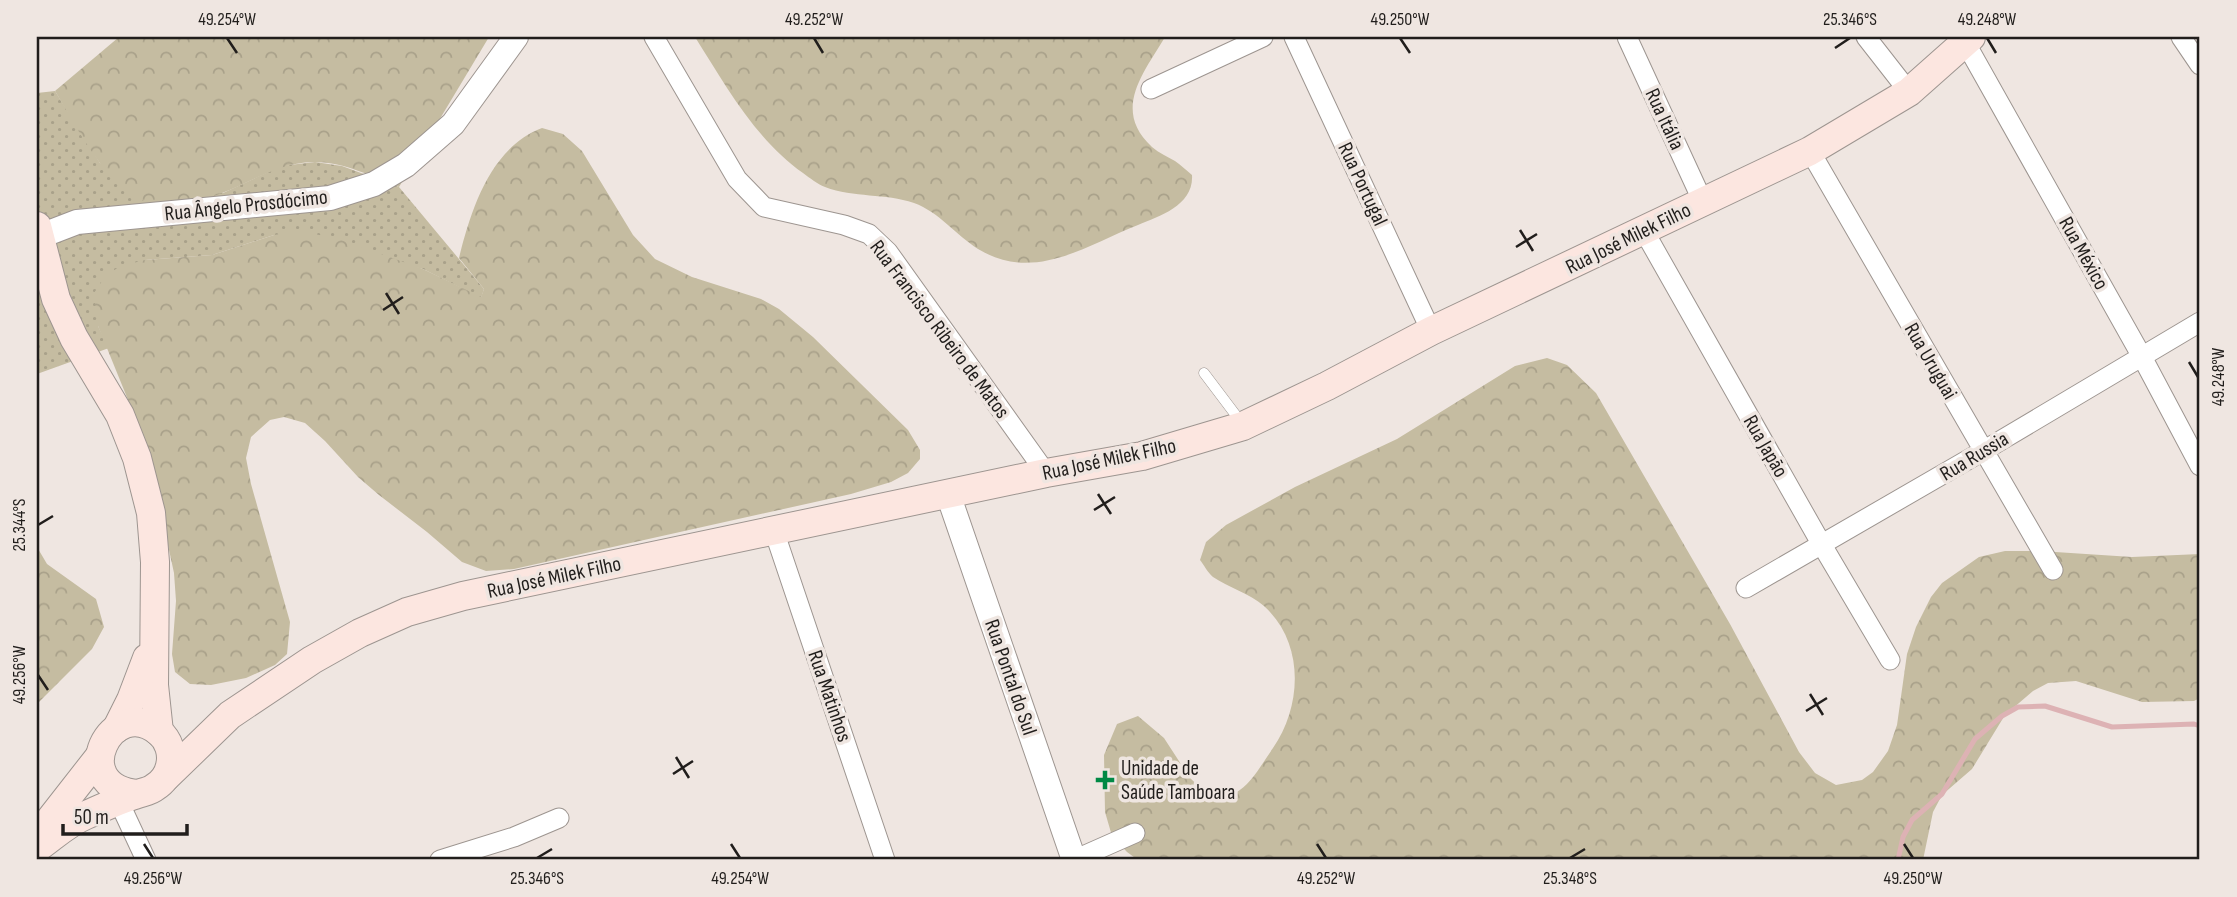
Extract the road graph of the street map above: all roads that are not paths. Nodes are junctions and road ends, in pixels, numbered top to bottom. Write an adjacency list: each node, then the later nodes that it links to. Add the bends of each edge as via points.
1 (516, 37): 14 (street, Rua Ângelo Prosdócimo, via 453,124 406,165 374,184 330,198 77,222)
2 (654, 37): 23 (street, Rua Francisco Ribeiro de Matos, via 737,179 764,207 869,234 888,252)
3 (1263, 37): 10 (street)
4 (1294, 37): 17 (street, Rua Portugal)
5 (1627, 37): 13 (street, Rua Itália)
6 (1866, 37): 11 (street)
7 (2181, 37): 9 (street)
8 (1968, 39): 11 (main road, Rua José Milek Filho); 18 (street, Rua México)
9 (2200, 65)
10 (1151, 89)
11 (1909, 92): 12 (main road, Rua José Milek Filho)
12 (1810, 151): 13 (main road, Rua José Milek Filho); 21 (street, Rua Uruguai)
13 (1703, 202): 15 (main road, Rua José Milek Filho)
14 (37, 231): 29 (main road, via 56,299 120,415 137,458 151,513)
15 (1644, 231): 17 (main road, Rua José Milek Filho); 26 (street, Rua Japão)
16 (2200, 322): 18 (street, Rua Russia)
17 (1431, 331): 20 (main road, Rua José Milek Filho)
18 (2141, 355): 21 (street, Rua Russia); 22 (street, Rua México)
19 (1204, 373): 20 (lane)
20 (1243, 426): 23 (main road, Rua José Milek Filho, via 1142,456)
21 (1983, 451): 26 (street, Rua Russia); 27 (street, Rua Uruguai)
22 (2200, 466)
23 (1046, 473): 24 (main road, Rua José Milek Filho)
24 (948, 494): 25 (main road, Rua José Milek Filho); 44 (street, Rua Pontal do Sul)
25 (774, 531): 31 (main road, Rua José Milek Filho, via 463,596 407,612 313,660); 43 (street, Rua Matinhos)
26 (1822, 545): 28 (street, Rua Russia); 30 (street, Rua Japão)
27 (2053, 570)
28 (1746, 588)
29 (153, 638): 32 (main road); 33 (main road, via 154,703)
30 (1890, 660)
31 (230, 716): 33 (main road, Rua José Milek Filho, via 196,731); 35 (main road, Rua José Milek Filho)
32 (117, 728): 33 (main road, via 143,723); 34 (main road, via 108,735)
33 (163, 736): 35 (main road, via 171,759)
34 (99, 757): 36 (main road, via 106,779); 39 (main road)
35 (166, 777): 36 (main road, via 148,792)
36 (128, 798): 40 (main road, via 82,817); 41 (street)
37 (559, 818): 42 (street)
38 (1135, 833): 44 (street)
39 (37, 837)
40 (37, 848)
41 (146, 860)
42 (440, 860)
43 (885, 860)
44 (1074, 860)

